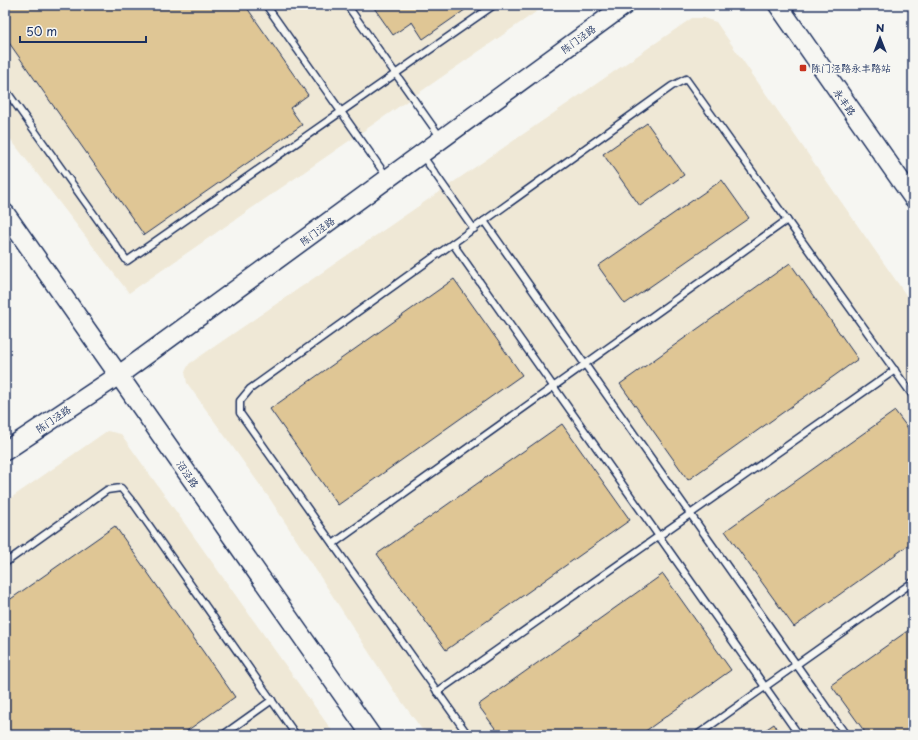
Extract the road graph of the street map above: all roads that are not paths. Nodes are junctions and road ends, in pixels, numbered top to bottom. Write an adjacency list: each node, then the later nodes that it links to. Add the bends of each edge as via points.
1 (266, 5): 8 (lane)
2 (347, 5): 6 (lane)
3 (494, 5): 6 (lane)
4 (625, 5): 9 (street, 陈门泾路)
5 (778, 5): 12 (street, 永丰路)
6 (396, 74): 8 (lane); 9 (lane)
7 (5, 89): 8 (lane, via 127,261)
8 (342, 112): 11 (lane)
9 (441, 139): 10 (street, 陈门泾路)
10 (421, 154): 11 (street, 陈门泾路); 16 (lane)
11 (388, 179): 20 (street, 陈门泾路)
12 (913, 198)
13 (5, 213): 20 (street, 沼泾路)
14 (787, 220): 15 (lane, via 686,79 672,86); 18 (lane); 19 (lane)
15 (484, 221): 16 (lane); 18 (lane)
16 (474, 228): 17 (lane)
17 (453, 244): 21 (lane); 26 (lane, via 250,389 240,401 240,413)
18 (585, 364): 21 (lane); 24 (lane)
19 (895, 370): 22 (lane); 24 (lane)
20 (119, 375): 23 (street, 陈门泾路); 35 (street, 沼泾路)
21 (554, 387): 25 (lane); 26 (lane)
22 (913, 396)
23 (5, 451)
24 (690, 514): 25 (lane); 29 (lane)
25 (659, 536): 30 (lane); 31 (lane)
26 (333, 544): 31 (lane)
27 (5, 563): 32 (lane, via 107,490 121,488)
28 (913, 582): 29 (lane)
29 (796, 664): 30 (lane); 39 (lane)
30 (765, 687): 37 (lane); 38 (lane)
31 (437, 692): 36 (lane)
32 (272, 700): 33 (lane); 34 (lane)
33 (222, 735)
34 (296, 735)
35 (371, 735)
36 (468, 735)
37 (697, 735)
38 (799, 735)
39 (846, 735)

